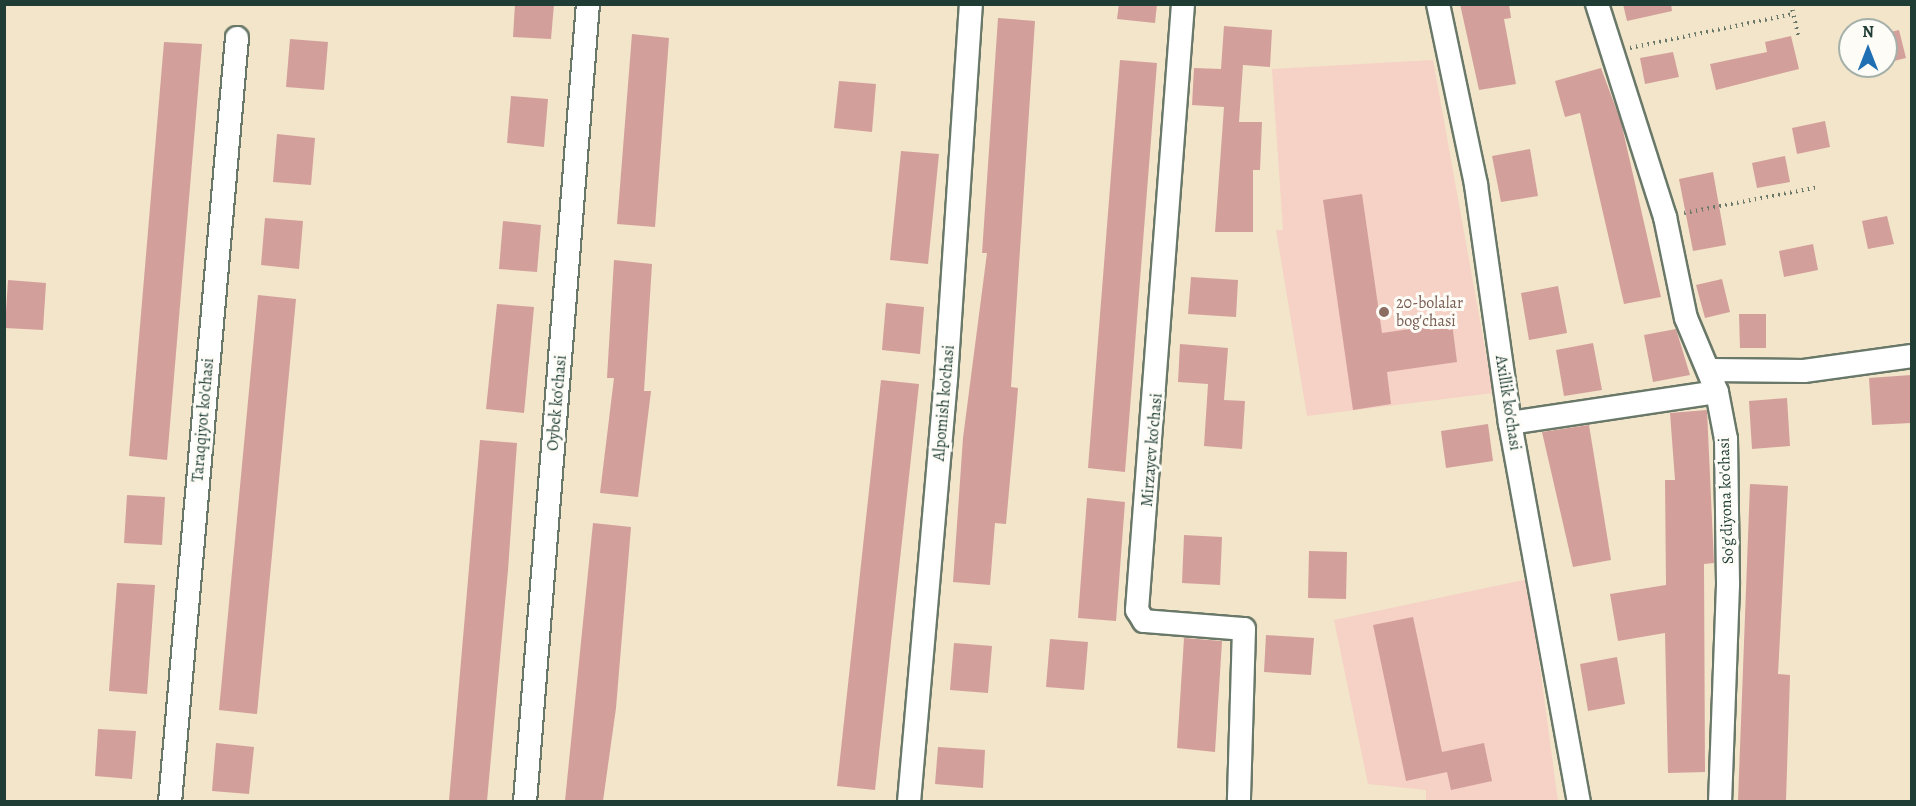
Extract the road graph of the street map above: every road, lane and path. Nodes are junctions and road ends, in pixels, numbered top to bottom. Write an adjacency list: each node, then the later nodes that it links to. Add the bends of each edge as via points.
1 (588, 4): 18 (street, Oybek ko'chasi)
2 (970, 4): 19 (street, Alpomish ko'chasi, via 946,379)
3 (1183, 4): 20 (street, Mirzayev ko'chasi, via 1137,610 1144,621 1244,629)
4 (1438, 4): 16 (street, Axillik ko'chasi, via 1476,185)
5 (1597, 4): 10 (street, So'g'diyona ko'chasi)
6 (1791, 4): 7 (path)
7 (1793, 14): 8 (path); 10 (path)
8 (1798, 35)
9 (237, 38): 17 (street, Taraqqiyot ko'chasi)
10 (1612, 52): 12 (street, So'g'diyona ko'chasi)
11 (1819, 187): 12 (path)
12 (1665, 217): 14 (street, So'g'diyona ko'chasi, via 1686,318)
13 (1911, 356): 14 (street, via 1804,370)
14 (1711, 370): 15 (street, So'g'diyona ko'chasi)
15 (1718, 392): 16 (street); 22 (street, So'g'diyona ko'chasi, via 1726,439 1728,585)
16 (1510, 423): 21 (street, Axillik ko'chasi)
17 (170, 801)
18 (525, 801)
19 (909, 801)
20 (1239, 801)
21 (1579, 801)
22 (1720, 801)

